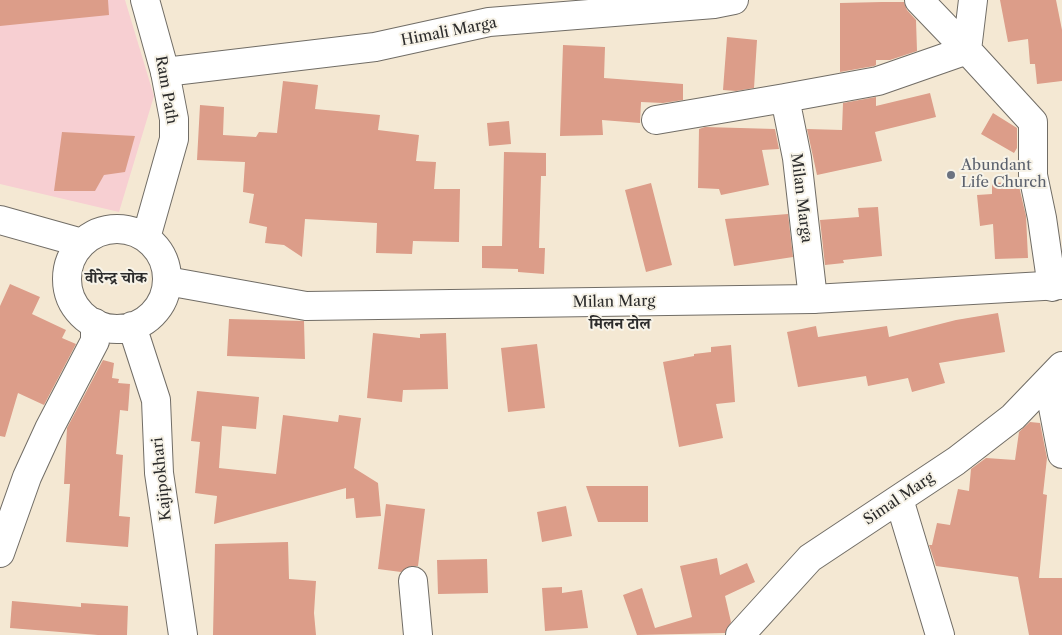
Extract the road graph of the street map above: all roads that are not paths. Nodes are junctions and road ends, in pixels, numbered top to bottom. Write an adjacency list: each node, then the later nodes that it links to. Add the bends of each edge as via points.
1 (145, 0): 6 (street, Ram Path)
2 (734, 0): 6 (street, Himali Marga, via 488,22 375,47)
3 (919, 0): 5 (street)
4 (973, 0): 5 (street)
5 (967, 50): 7 (street, via 878,81); 13 (street, via 1033,122 1033,174)
6 (165, 72): 10 (street, Ram Path, via 174,119 174,139)
7 (785, 98): 8 (street); 14 (street, Milan Marga, via 798,158)
8 (656, 120)
9 (0, 220): 11 (street)
10 (146, 238): 11 (street, via 130,231 113,229); 12 (street, via 158,250 165,264)
11 (82, 243): 15 (street, via 73,255 67,283 78,310)
12 (167, 281): 14 (street, Milan Marg, via 306,306); 16 (street, via 157,309 146,320)
13 (1057, 286): 14 (street, Milan Marg)
14 (814, 299)
15 (95, 324): 16 (street, via 110,328); 20 (street, via 95,341 27,477)
16 (132, 326): 22 (street, Kajipokhari, via 156,400 159,473)
17 (1055, 374): 18 (street); 19 (street, Simal Marg, via 1013,417)
18 (1062, 454)
19 (899, 499): 24 (street, Simal Marg, via 810,558); 25 (street)
20 (0, 553)
21 (413, 581): 23 (street)
22 (183, 635)
23 (418, 635)
24 (740, 635)
25 (940, 635)

